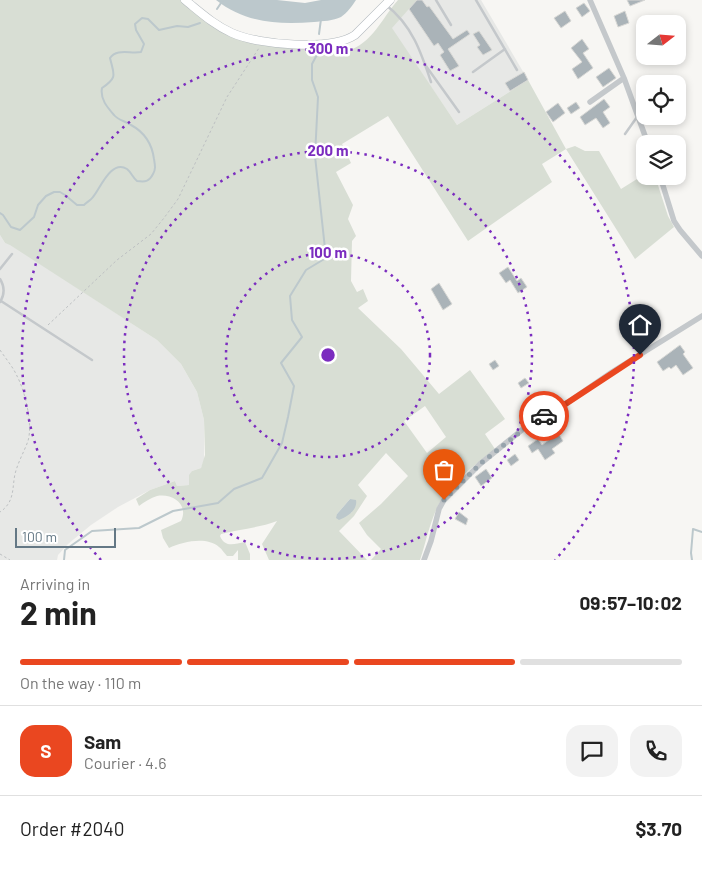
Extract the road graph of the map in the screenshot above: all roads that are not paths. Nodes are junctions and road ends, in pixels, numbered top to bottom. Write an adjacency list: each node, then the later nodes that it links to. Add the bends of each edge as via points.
1 (185, 0): 5 (main road, via 232,34 279,44 340,42 356,35)
2 (436, 0): 6 (lane)
3 (476, 0): 7 (lane)
4 (590, 0): 11 (street)
5 (388, 2): 8 (lane, via 406,23)
6 (451, 25)
7 (506, 49): 9 (lane); 10 (lane)
8 (425, 65): 12 (lane); 15 (lane)
9 (518, 70)
10 (473, 72)
11 (624, 78): 13 (street); 14 (street)
12 (431, 82)
13 (590, 102)
14 (636, 111)
15 (459, 112)
16 (636, 119): 17 (lane)
17 (624, 134)
18 (663, 185): 20 (street, via 674,221)
19 (12, 254): 21 (lane)
20 (702, 256)
21 (0, 269)
22 (0, 279): 23 (lane, via 4,288)
23 (1, 301): 25 (lane)
24 (702, 316): 26 (street, via 534,421 480,464 444,500)
25 (92, 360)
26 (424, 560)

